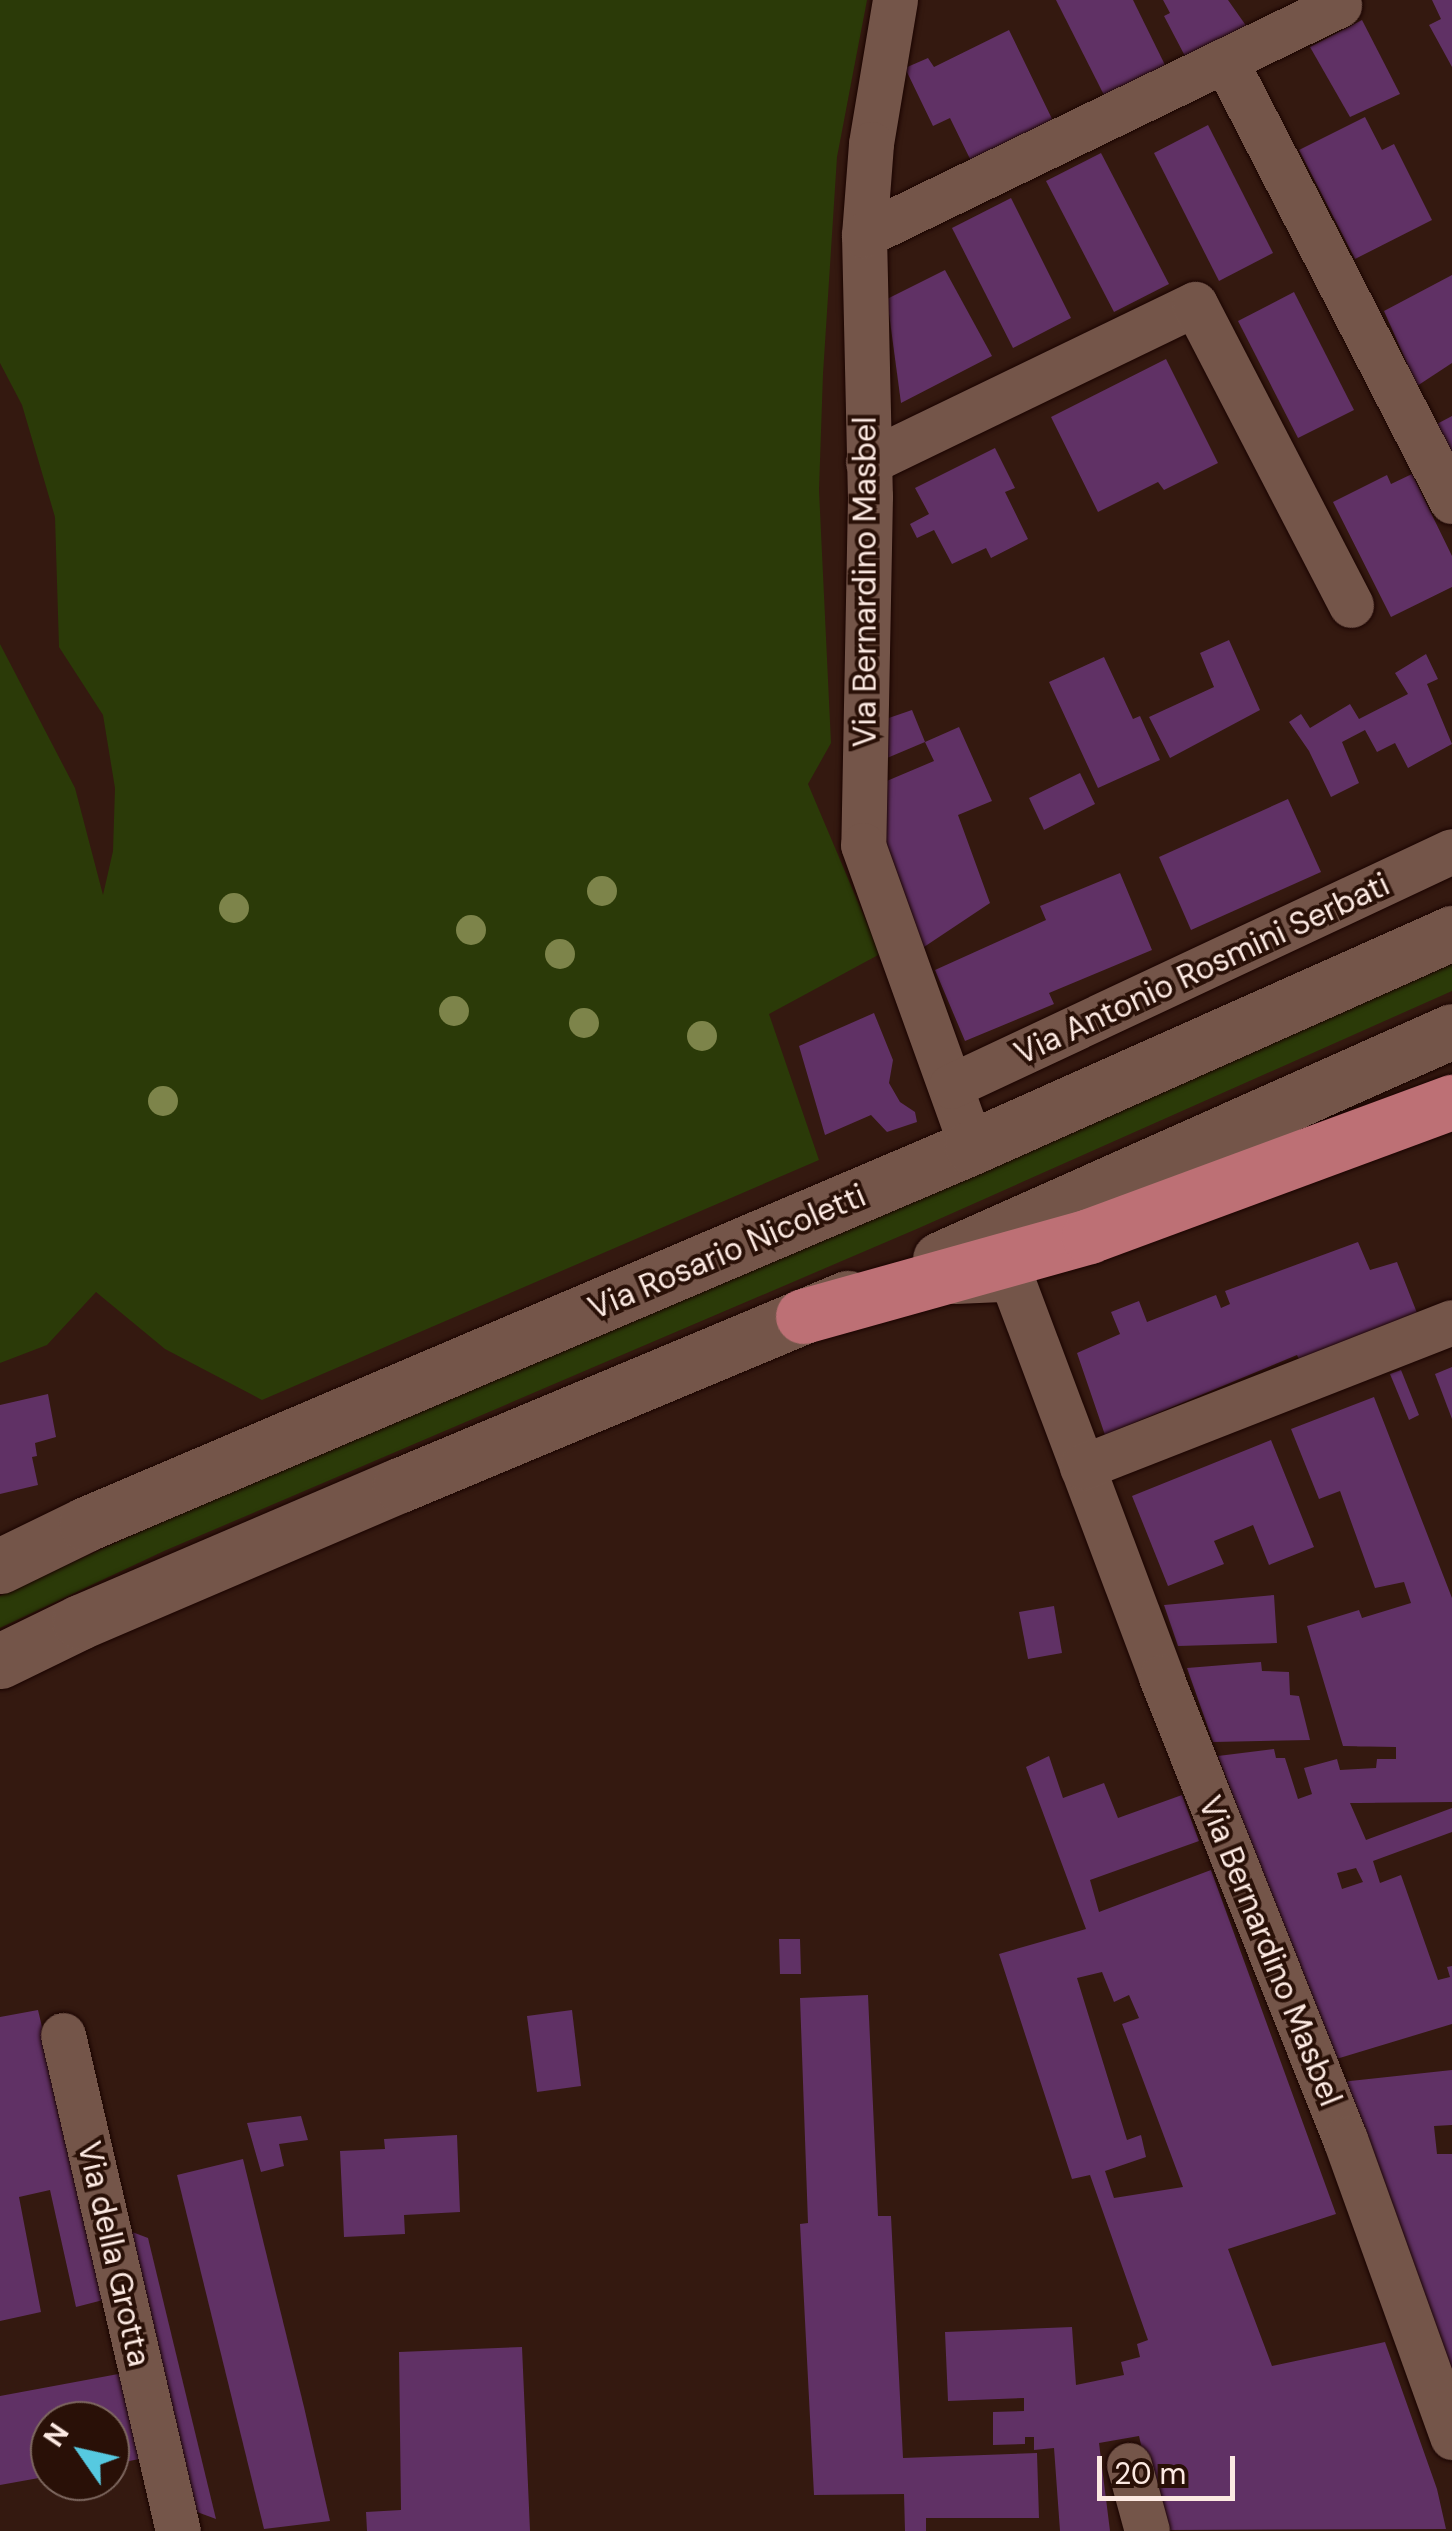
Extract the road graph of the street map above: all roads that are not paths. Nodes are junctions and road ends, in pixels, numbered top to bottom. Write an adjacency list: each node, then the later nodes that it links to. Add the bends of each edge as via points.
1 (895, 0): 4 (street, Via Bernardino Masbel)
2 (1339, 5): 3 (street)
3 (1225, 60): 4 (street); 6 (street)
4 (864, 235): 5 (street, Via Bernardino Masbel)
5 (868, 462): 7 (street, via 1195,304); 11 (street, Via Bernardino Masbel, via 862,845)
6 (1452, 501)
7 (1351, 605)
8 (1452, 851): 11 (street, Via Antonio Rosmini Serbati)
9 (1452, 933): 13 (main road, Via Rosario Nicoletti)
10 (1452, 1031): 15 (main road)
11 (951, 1086): 13 (street, Via Bernardino Masbel)
12 (1452, 1102): 14 (highway, via 1174,1208)
13 (972, 1147): 18 (main road, Via Rosario Nicoletti)
14 (898, 1290): 15 (highway); 17 (street, Via Bernardino Masbel, via 970,1279 1014,1286)
15 (803, 1316): 19 (main road)
16 (1452, 1322): 17 (street)
17 (1082, 1467): 21 (street, Via Bernardino Masbel, via 1345,2139)
18 (0, 1566)
19 (0, 1661)
20 (64, 2035): 23 (street, Via della Grotta)
21 (1452, 2437)
22 (1129, 2465): 24 (street)
23 (178, 2531)
24 (1147, 2531)

